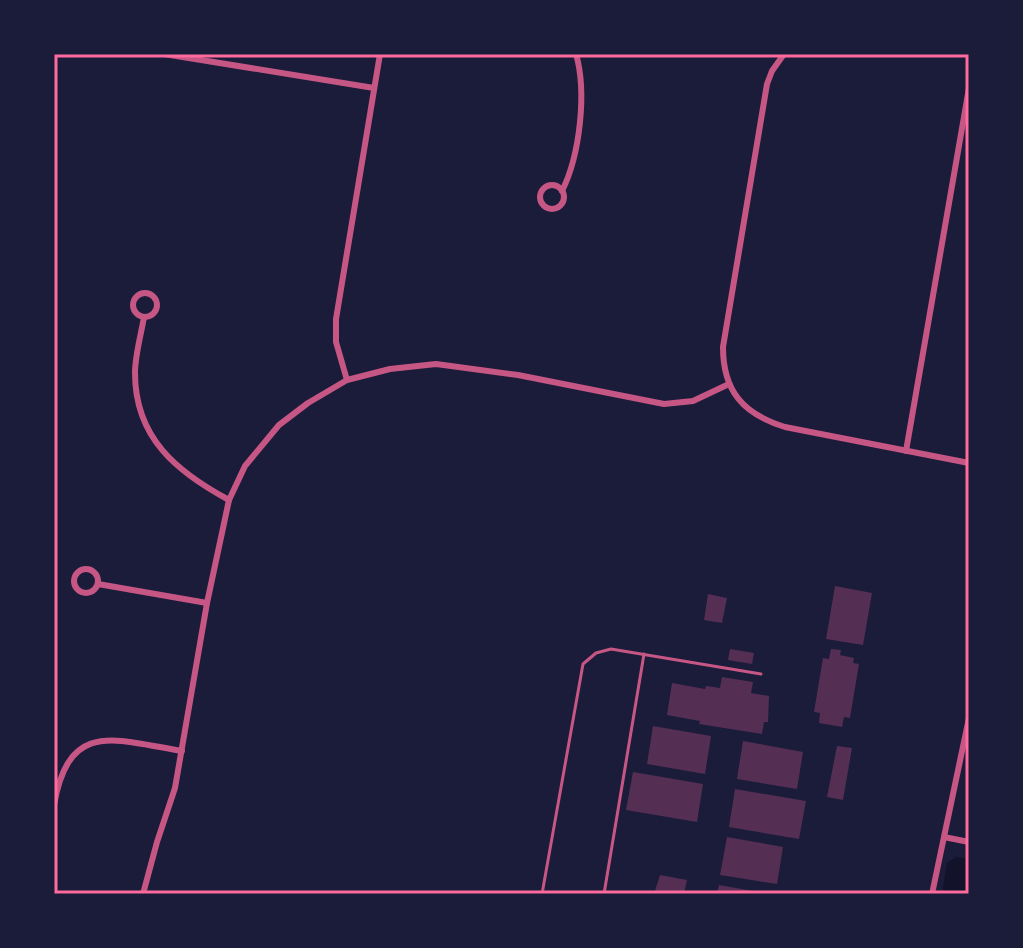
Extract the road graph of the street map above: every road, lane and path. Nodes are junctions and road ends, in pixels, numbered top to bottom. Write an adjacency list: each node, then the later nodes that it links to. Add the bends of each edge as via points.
1 (164, 54): 5 (street)
2 (380, 54): 6 (street)
3 (576, 54): 8 (street, via 583,89 574,153)
4 (784, 54): 11 (street, via 767,84 723,347)
5 (198, 57): 6 (street)
6 (374, 88): 10 (street, via 336,319 336,342)
7 (969, 88): 12 (street)
8 (562, 191): 8 (street, via 563,203 556,208 541,203 546,187)
9 (144, 317): 9 (street, via 134,311 133,302 147,293 157,304 154,314); 14 (street, via 135,373 140,412 153,440 172,463)
10 (347, 380): 11 (street, via 436,364 664,404 693,401); 14 (street, via 279,425 245,466)
11 (729, 384): 12 (street, via 741,403 764,421)
12 (906, 451): 13 (street)
13 (969, 463)
14 (229, 500): 16 (street)
15 (98, 584): 15 (street, via 85,594 75,578 88,569 97,575); 16 (street)
16 (207, 603): 20 (street)
17 (644, 654): 18 (lane); 25 (lane, via 611,649 583,664); 26 (lane)
18 (761, 674)
19 (969, 718): 22 (street)
20 (182, 751): 21 (street, via 100,740 70,756); 24 (street)
21 (54, 805)
22 (944, 837): 23 (street); 27 (street)
23 (969, 842)
24 (143, 894)
25 (542, 894)
26 (604, 894)
27 (932, 894)

